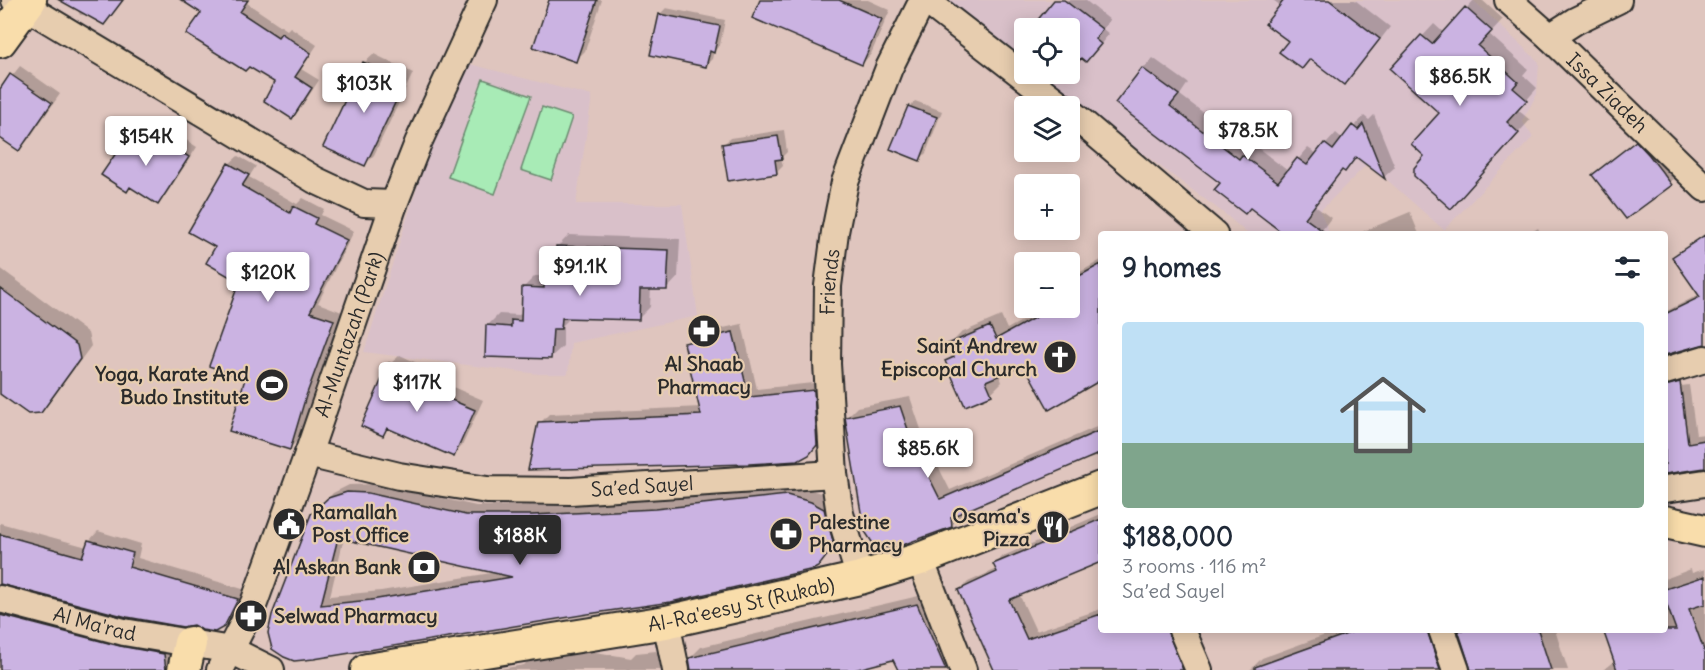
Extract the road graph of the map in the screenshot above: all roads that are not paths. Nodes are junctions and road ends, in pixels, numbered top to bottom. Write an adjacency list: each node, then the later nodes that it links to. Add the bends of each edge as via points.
1 (484, 0): 11 (street, Al-Muntazah (Park))
2 (924, 0): 8 (street); 16 (street, Friends, via 889,68 845,182 835,232 828,286 827,364)
3 (1508, 0): 6 (street, Issa Ziadeh)
4 (1618, 0): 6 (street)
5 (24, 2): 7 (main road); 11 (street, via 315,180 364,202)
6 (1550, 37): 10 (street, Issa Ziadeh)
7 (0, 41)
8 (1049, 96)
9 (1080, 120): 12 (street)
10 (1705, 188)
11 (394, 204): 15 (street, Al-Muntazah (Park))
12 (1210, 231)
13 (1705, 359): 14 (street)
14 (1668, 371)
15 (308, 454): 16 (street, Sa’ed Sayel, via 399,476 487,490 571,491); 29 (street, Al-Muntazah (Park), via 254,603)
16 (834, 474): 23 (street, Friends, via 840,514)
17 (1705, 483): 19 (street)
18 (1098, 489): 22 (main road, Al-Ra'eesy St (Rukab))
19 (1668, 489)
20 (1668, 523): 21 (main road)
21 (1705, 531)
22 (921, 559): 23 (main road, Al-Ra'eesy St (Rukab)); 33 (street)
23 (860, 578): 25 (main road, Al-Ra'eesy St (Rukab))
24 (0, 600): 28 (street, Al Ma'rad, via 124,632)
25 (666, 622): 31 (main road, Al-Ra'eesy St (Rukab)); 32 (street)
26 (1183, 633): 34 (street)
27 (1443, 633): 35 (street)
28 (187, 657): 29 (street, Al Ma'rad)
29 (226, 660): 30 (street, Al Ma'rad)
30 (271, 670)
31 (367, 670)
32 (676, 670)
33 (963, 670)
34 (1199, 670)
35 (1456, 670)

